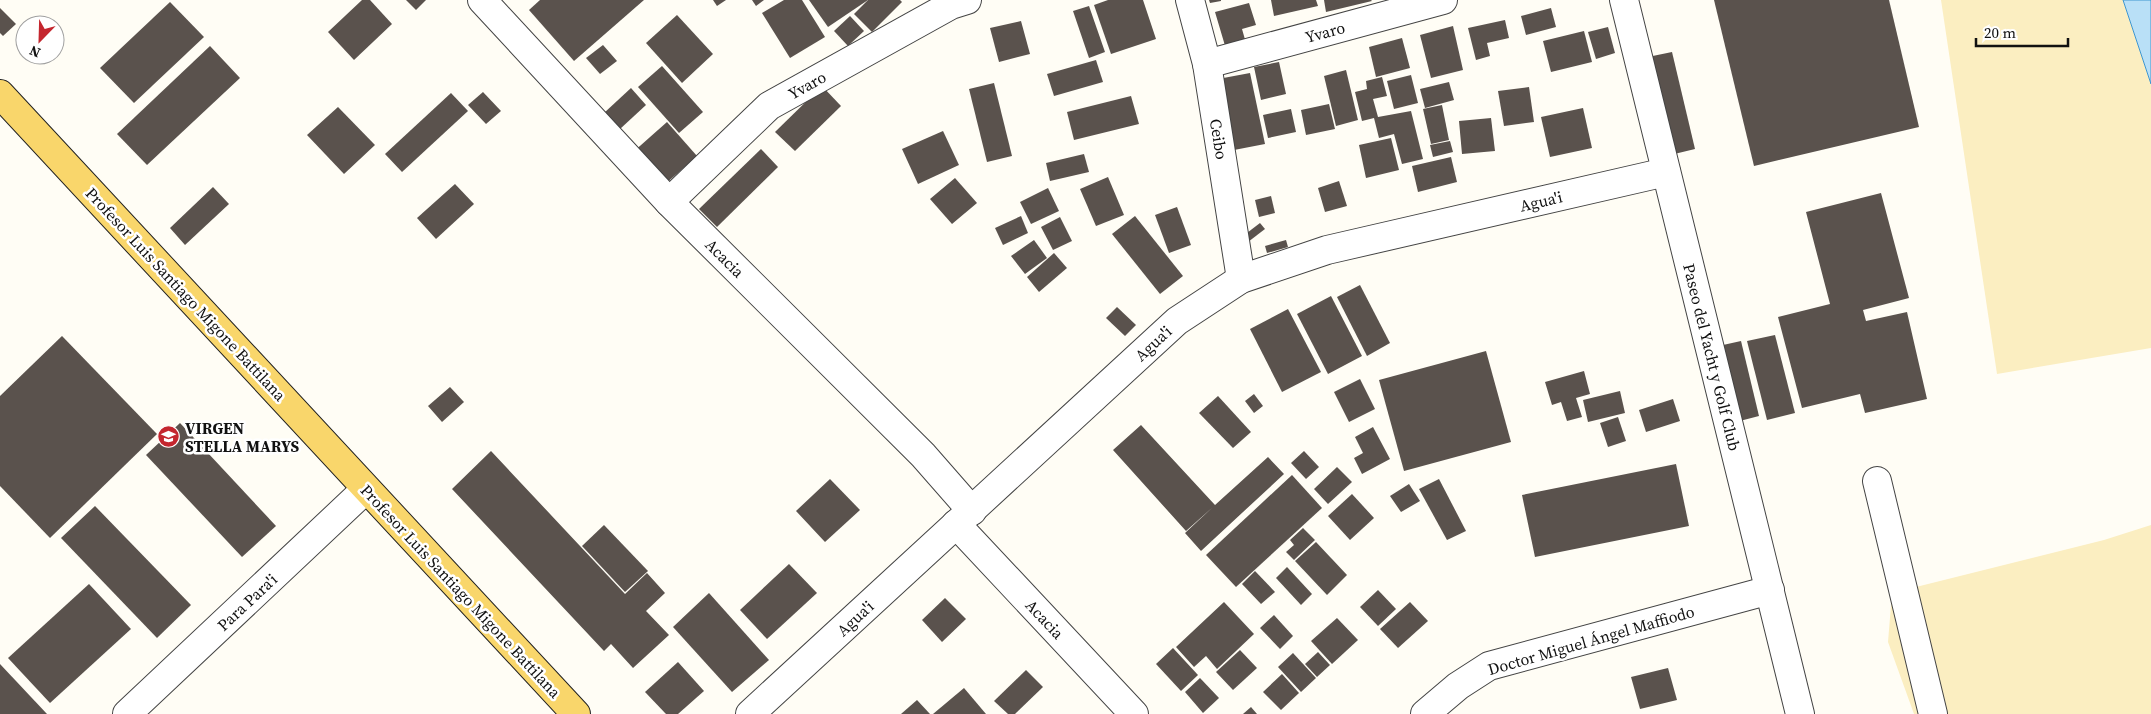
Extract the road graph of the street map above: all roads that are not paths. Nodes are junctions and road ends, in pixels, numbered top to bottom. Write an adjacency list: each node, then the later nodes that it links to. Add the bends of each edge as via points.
1 (482, 0): 9 (street, Acacia)
2 (1190, 0): 6 (street, Ceibo)
3 (1443, 0): 6 (street, Yvaro)
4 (1624, 0): 8 (street, Paseo del Yacht y Golf Club)
5 (954, 2): 9 (street, Yvaro, via 769,106)
6 (1207, 64): 10 (street, Ceibo)
7 (0, 94): 12 (main road, Profesor Luis Santiago Migone Battilana)
8 (1666, 172): 10 (street, Agua'i, via 1327,250); 14 (street, Paseo del Yacht y Golf Club)
9 (669, 202): 13 (street, Acacia, via 923,456)
10 (1241, 279): 13 (street, Agua'i, via 1177,321)
11 (1877, 481): 21 (street)
12 (366, 489): 15 (street, Para Para'i); 16 (main road, Profesor Luis Santiago Migone Battilana)
13 (964, 518): 17 (street, Agua'i); 18 (street, Acacia)
14 (1770, 590): 19 (street, Doctor Miguel Ángel Maffiodo, via 1488,666); 20 (street, Paseo del Yacht y Golf Club)
15 (127, 714)
16 (576, 714)
17 (750, 714)
18 (1134, 714)
19 (1425, 714)
20 (1800, 714)
21 (1933, 714)

